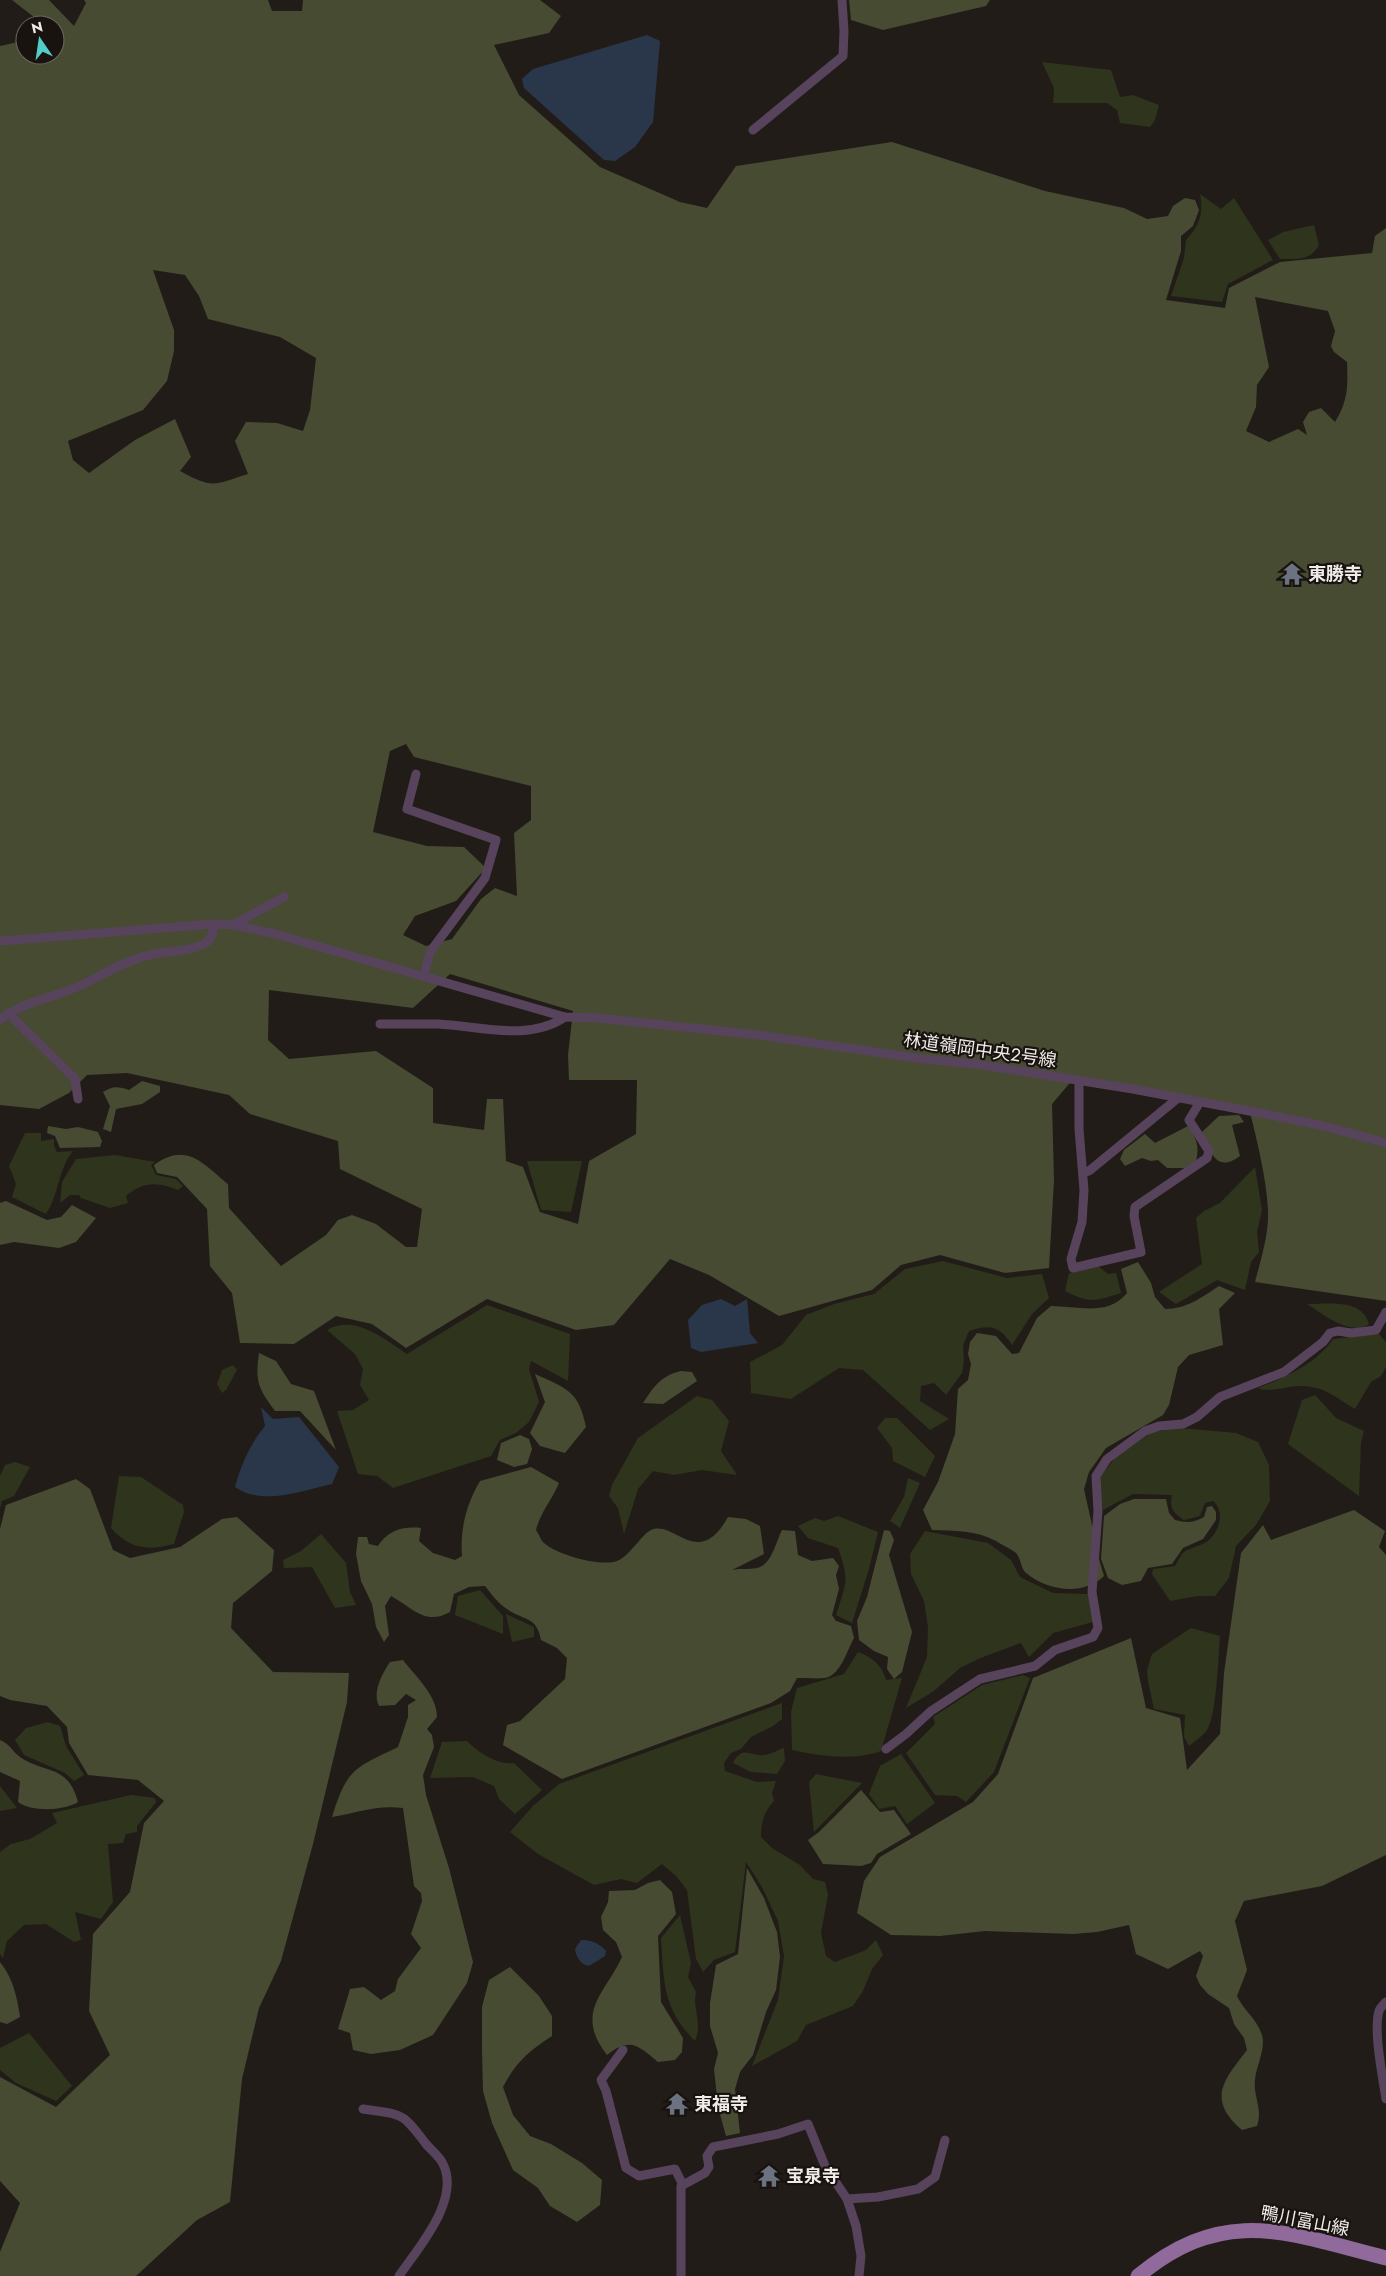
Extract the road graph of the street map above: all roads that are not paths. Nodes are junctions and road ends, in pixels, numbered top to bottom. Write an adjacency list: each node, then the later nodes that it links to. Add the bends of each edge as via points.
1 (842, 0): 2 (street, via 843,56)
2 (753, 130)
3 (416, 774): 8 (street, via 407,809 496,840 485,878 430,952)
4 (284, 897): 6 (street)
5 (213, 924): 6 (street); 7 (street); 9 (street, via 214,932 201,946 129,960 76,988 14,1008)
6 (233, 925): 8 (street)
7 (0, 941)
8 (424, 976): 10 (street)
9 (8, 1014): 11 (street); 15 (street, via 75,1080)
10 (565, 1018): 12 (street, via 552,1027 510,1032 439,1024); 13 (street, 林道嶺岡中央2号線, via 598,1018 759,1035)
11 (0, 1020)
12 (380, 1024)
13 (1078, 1081): 14 (street, 林道嶺岡中央2号線); 18 (street)
14 (1178, 1098): 16 (street, 林道嶺岡中央2号線); 18 (street, via 1089,1171)
15 (78, 1099)
16 (1200, 1102): 17 (street, 林道嶺岡中央2号線, via 1324,1126); 18 (street, via 1189,1120 1209,1151 1207,1158 1135,1207 1140,1252 1073,1268 1071,1259 1082,1222)
17 (1386, 1143)
18 (1083, 1172)
19 (1386, 1312): 20 (street, via 1376,1330 1330,1333 1284,1372 1220,1397 1197,1417 1183,1424 1146,1431 1107,1459 1096,1476 1098,1511 1092,1592 1098,1628 1093,1637 1054,1650 1035,1666 980,1679 930,1711)
20 (886, 1749)
21 (1386, 2002): 23 (street, via 1379,2011 1378,2028)
22 (624, 2050): 26 (street, via 601,2080 626,2168 639,2176 675,2169)
23 (1386, 2100)
24 (363, 2109): 29 (street, via 400,2114 443,2163 448,2188 432,2228)
25 (945, 2140): 27 (street, via 936,2177 918,2189)
26 (683, 2185): 27 (street, via 705,2173 713,2147 778,2134 808,2124 828,2172); 30 (street)
27 (847, 2199): 31 (street, via 860,2242)
28 (1386, 2258): 32 (main road, 鴨川富山線, via 1284,2233 1244,2230 1220,2232 1190,2241)
29 (399, 2276)
30 (681, 2276)
31 (859, 2276)
32 (1138, 2276)

